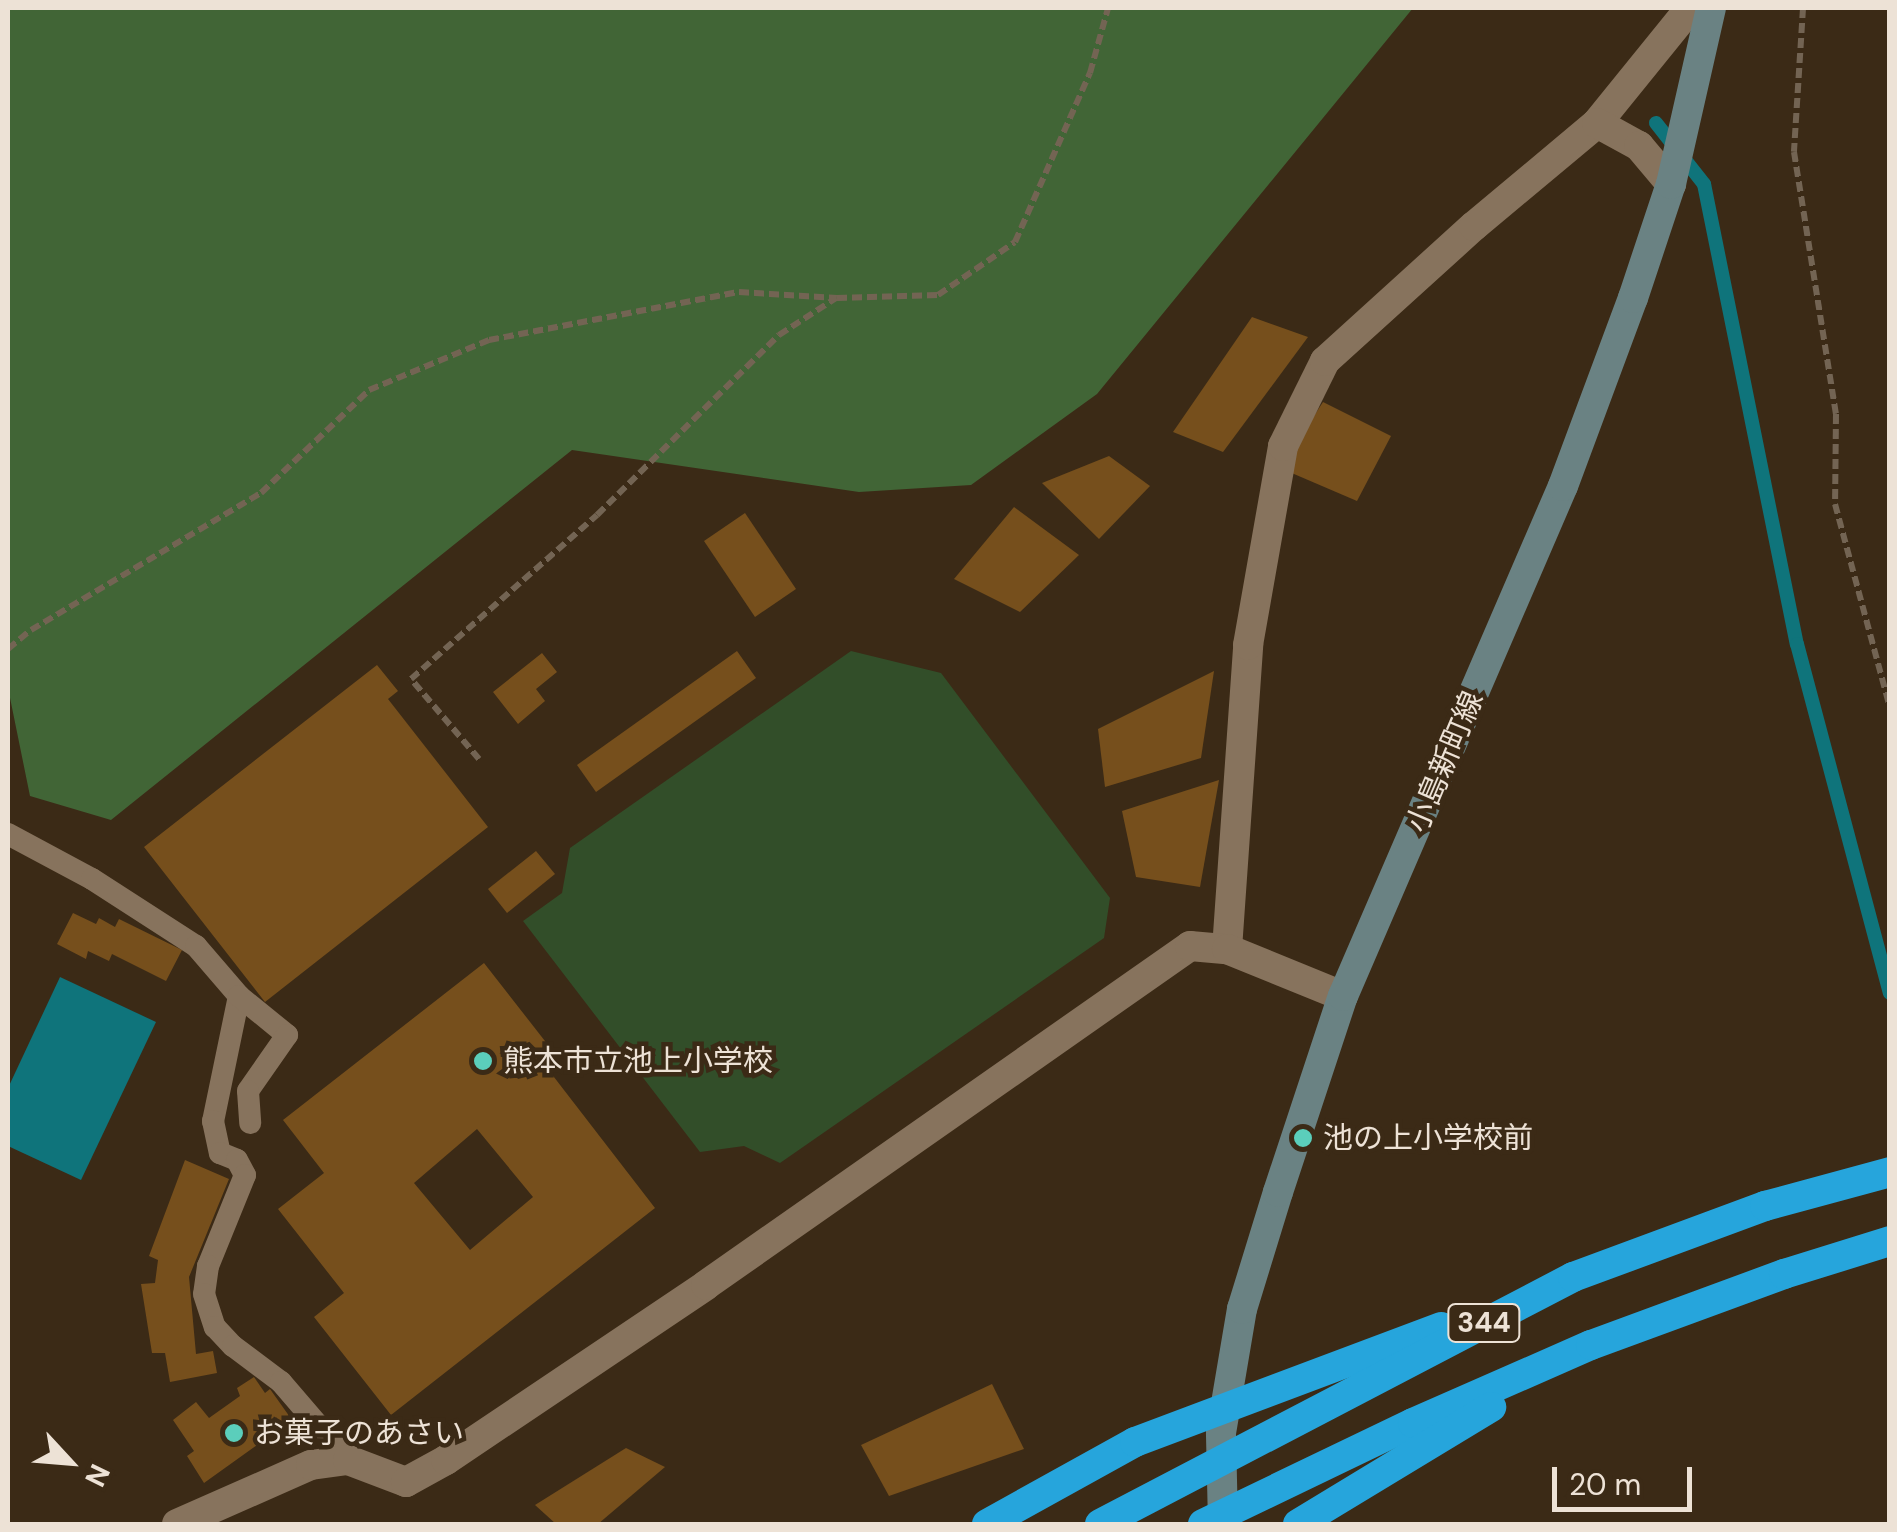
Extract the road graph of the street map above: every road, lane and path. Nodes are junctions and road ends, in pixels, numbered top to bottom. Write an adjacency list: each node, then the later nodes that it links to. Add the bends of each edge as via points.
1 (1108, 8): 7 (path, via 1090,73 1015,242 938,295)
2 (1690, 8): 5 (street)
3 (1711, 8): 6 (main road, 小島新町線)
4 (1804, 8): 9 (path, via 1794,152 1836,414 1835,504)
5 (1597, 123): 6 (street, via 1639,146); 12 (street, via 1325,361 1284,446 1248,645)
6 (1671, 184): 14 (main road, 小島新町線, via 1562,486)
7 (837, 298): 8 (path, via 739,292 490,340 369,390 261,493); 10 (path, via 778,334 596,515 411,680)
8 (8, 649)
9 (1890, 708)
10 (479, 759)
11 (8, 834): 13 (lane, via 196,946)
12 (1227, 948): 14 (street); 20 (street, via 1190,946 446,1460 406,1482)
13 (239, 996): 15 (lane, via 287,1035 248,1091); 20 (lane, via 213,1121 220,1153 237,1160 244,1175 208,1266 204,1294 215,1327 282,1382)
14 (1343, 996): 25 (main road, 小島新町線, via 1242,1309 1221,1433)
15 (250, 1123)
16 (1890, 1172): 18 (highway, 344, via 1765,1206)
17 (1890, 1241): 19 (highway, 344)
18 (1573, 1277): 22 (highway, via 1135,1442); 23 (highway, 344)
19 (1591, 1346): 24 (highway, 344); 26 (highway)
20 (348, 1460): 21 (street, via 311,1465)
21 (177, 1524)
22 (987, 1524)
23 (1100, 1524)
24 (1203, 1524)
25 (1223, 1524)
26 (1298, 1524)

